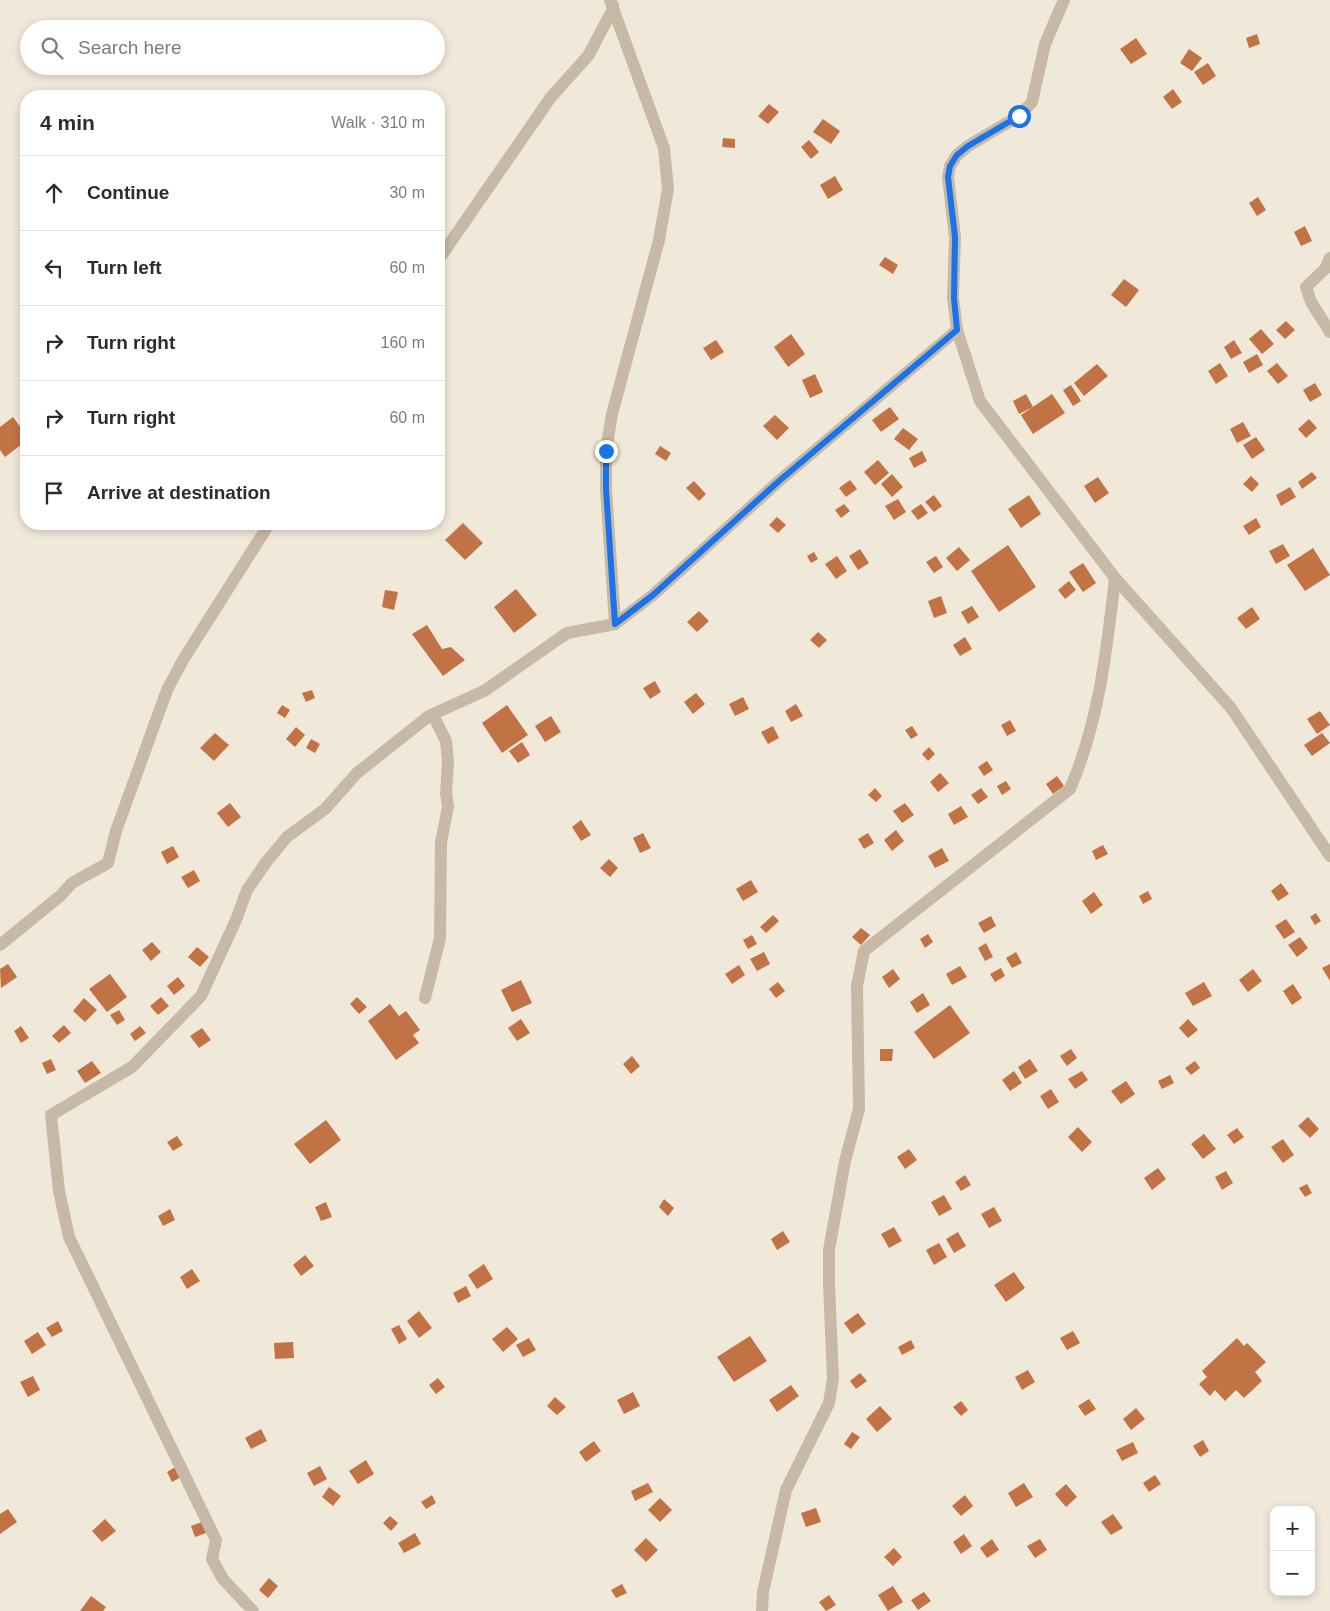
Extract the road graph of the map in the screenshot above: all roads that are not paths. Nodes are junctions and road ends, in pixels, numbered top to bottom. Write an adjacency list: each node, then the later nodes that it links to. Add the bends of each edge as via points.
1 (1064, 0): 5 (street, via 1045,44 1032,102 1019,116 968,146 950,166)
2 (612, 4): 3 (street, via 588,56 551,97); 9 (street, via 664,148 668,189 659,240 614,406 606,451)
3 (445, 251)
4 (1330, 258): 6 (street, via 1325,269 1306,287 1311,302)
5 (957, 330): 8 (street, via 980,401); 9 (street, via 779,481 653,595)
6 (1330, 332)
7 (264, 530): 12 (street, via 167,690 116,831 108,863 72,883)
8 (1115, 578): 11 (street, via 1231,708); 15 (street, via 1107,650 1084,757 1070,789 864,950 857,986 859,1109 845,1161 830,1250 828,1284 833,1379 829,1403 786,1490 763,1592)
9 (615, 624): 10 (street, via 567,633 484,691)
10 (433, 715): 13 (street, via 446,742 448,806 441,843 440,938); 14 (street, via 357,773 325,810 287,837 247,890 201,996 132,1067 51,1116 59,1192 70,1237 216,1540 212,1559 223,1579)
11 (1330, 856)
12 (0, 945)
13 (425, 998)
14 (253, 1611)
15 (762, 1611)

